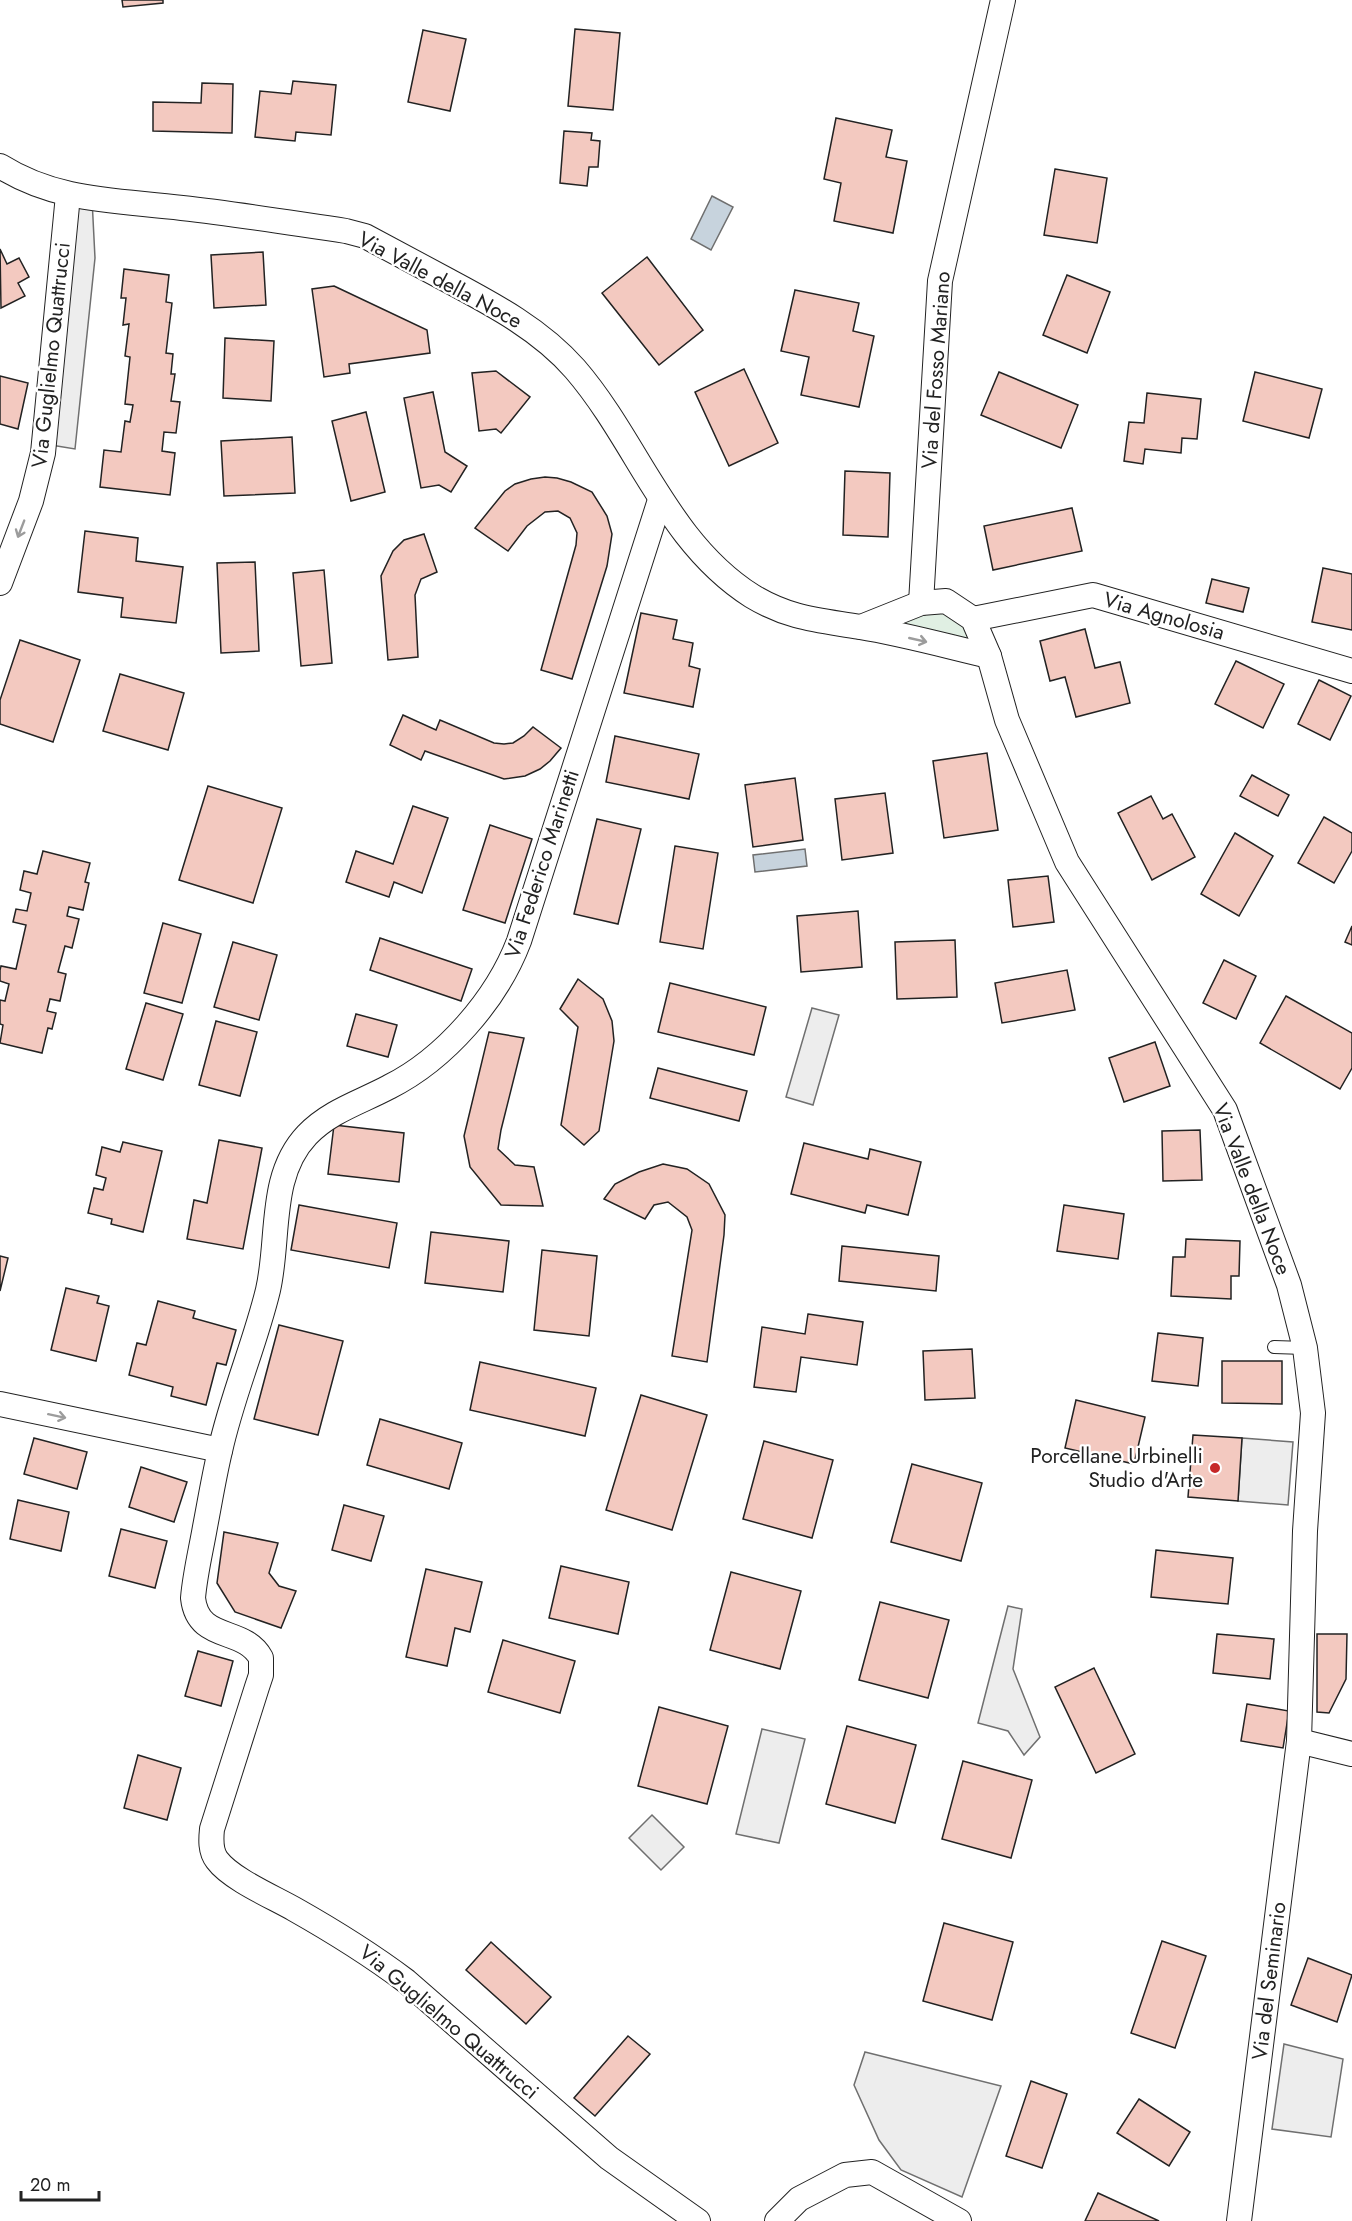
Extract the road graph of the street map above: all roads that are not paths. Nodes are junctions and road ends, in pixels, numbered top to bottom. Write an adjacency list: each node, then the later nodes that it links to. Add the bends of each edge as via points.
1 (1003, 0): 6 (street, Via del Fosso Mariano, via 940,281)
2 (0, 166): 3 (street)
3 (68, 195): 4 (street, Via Valle della Noce, via 346,231 372,240 491,303 553,346 597,397); 5 (street, Via Guglielmo Quattrucci, one-way to 5, via 45,444 32,501)
4 (660, 500): 8 (street, Via Valle della Noce, via 698,549 752,596 795,616); 14 (street, Via Federico Marinetti, via 519,941 504,975 489,998 437,1056 407,1078 325,1120 308,1133 290,1159 280,1191 268,1289)
5 (0, 583)
6 (921, 603): 7 (street, Via Valle della Noce, via 946,601); 8 (street, Via Valle della Noce)
7 (974, 619): 9 (street, Via Valle della Noce); 10 (street, Via Agnolosia, via 1093,595)
8 (861, 627): 9 (street, Via Valle della Noce, one-way to 9)
9 (989, 656): 12 (street, Via Valle della Noce, via 1007,720 1067,862 1225,1110 1290,1285)
10 (1352, 671)
11 (1274, 1347): 12 (lane)
12 (1305, 1348): 15 (street, Via Valle della Noce, via 1313,1413)
13 (0, 1404): 14 (street, one-way to 14)
14 (220, 1450): 17 (street, Via Guglielmo Quattrucci, via 194,1587 194,1609 207,1625 255,1648 261,1666 212,1829 216,1858 236,1875 349,1940 406,1981 609,2158)
15 (1299, 1741): 16 (street); 20 (street, Via del Seminario)
16 (1352, 1754)
17 (698, 2221)
18 (777, 2221): 19 (street, via 799,2199 845,2175 872,2172)
19 (959, 2221)
20 (1239, 2221)

